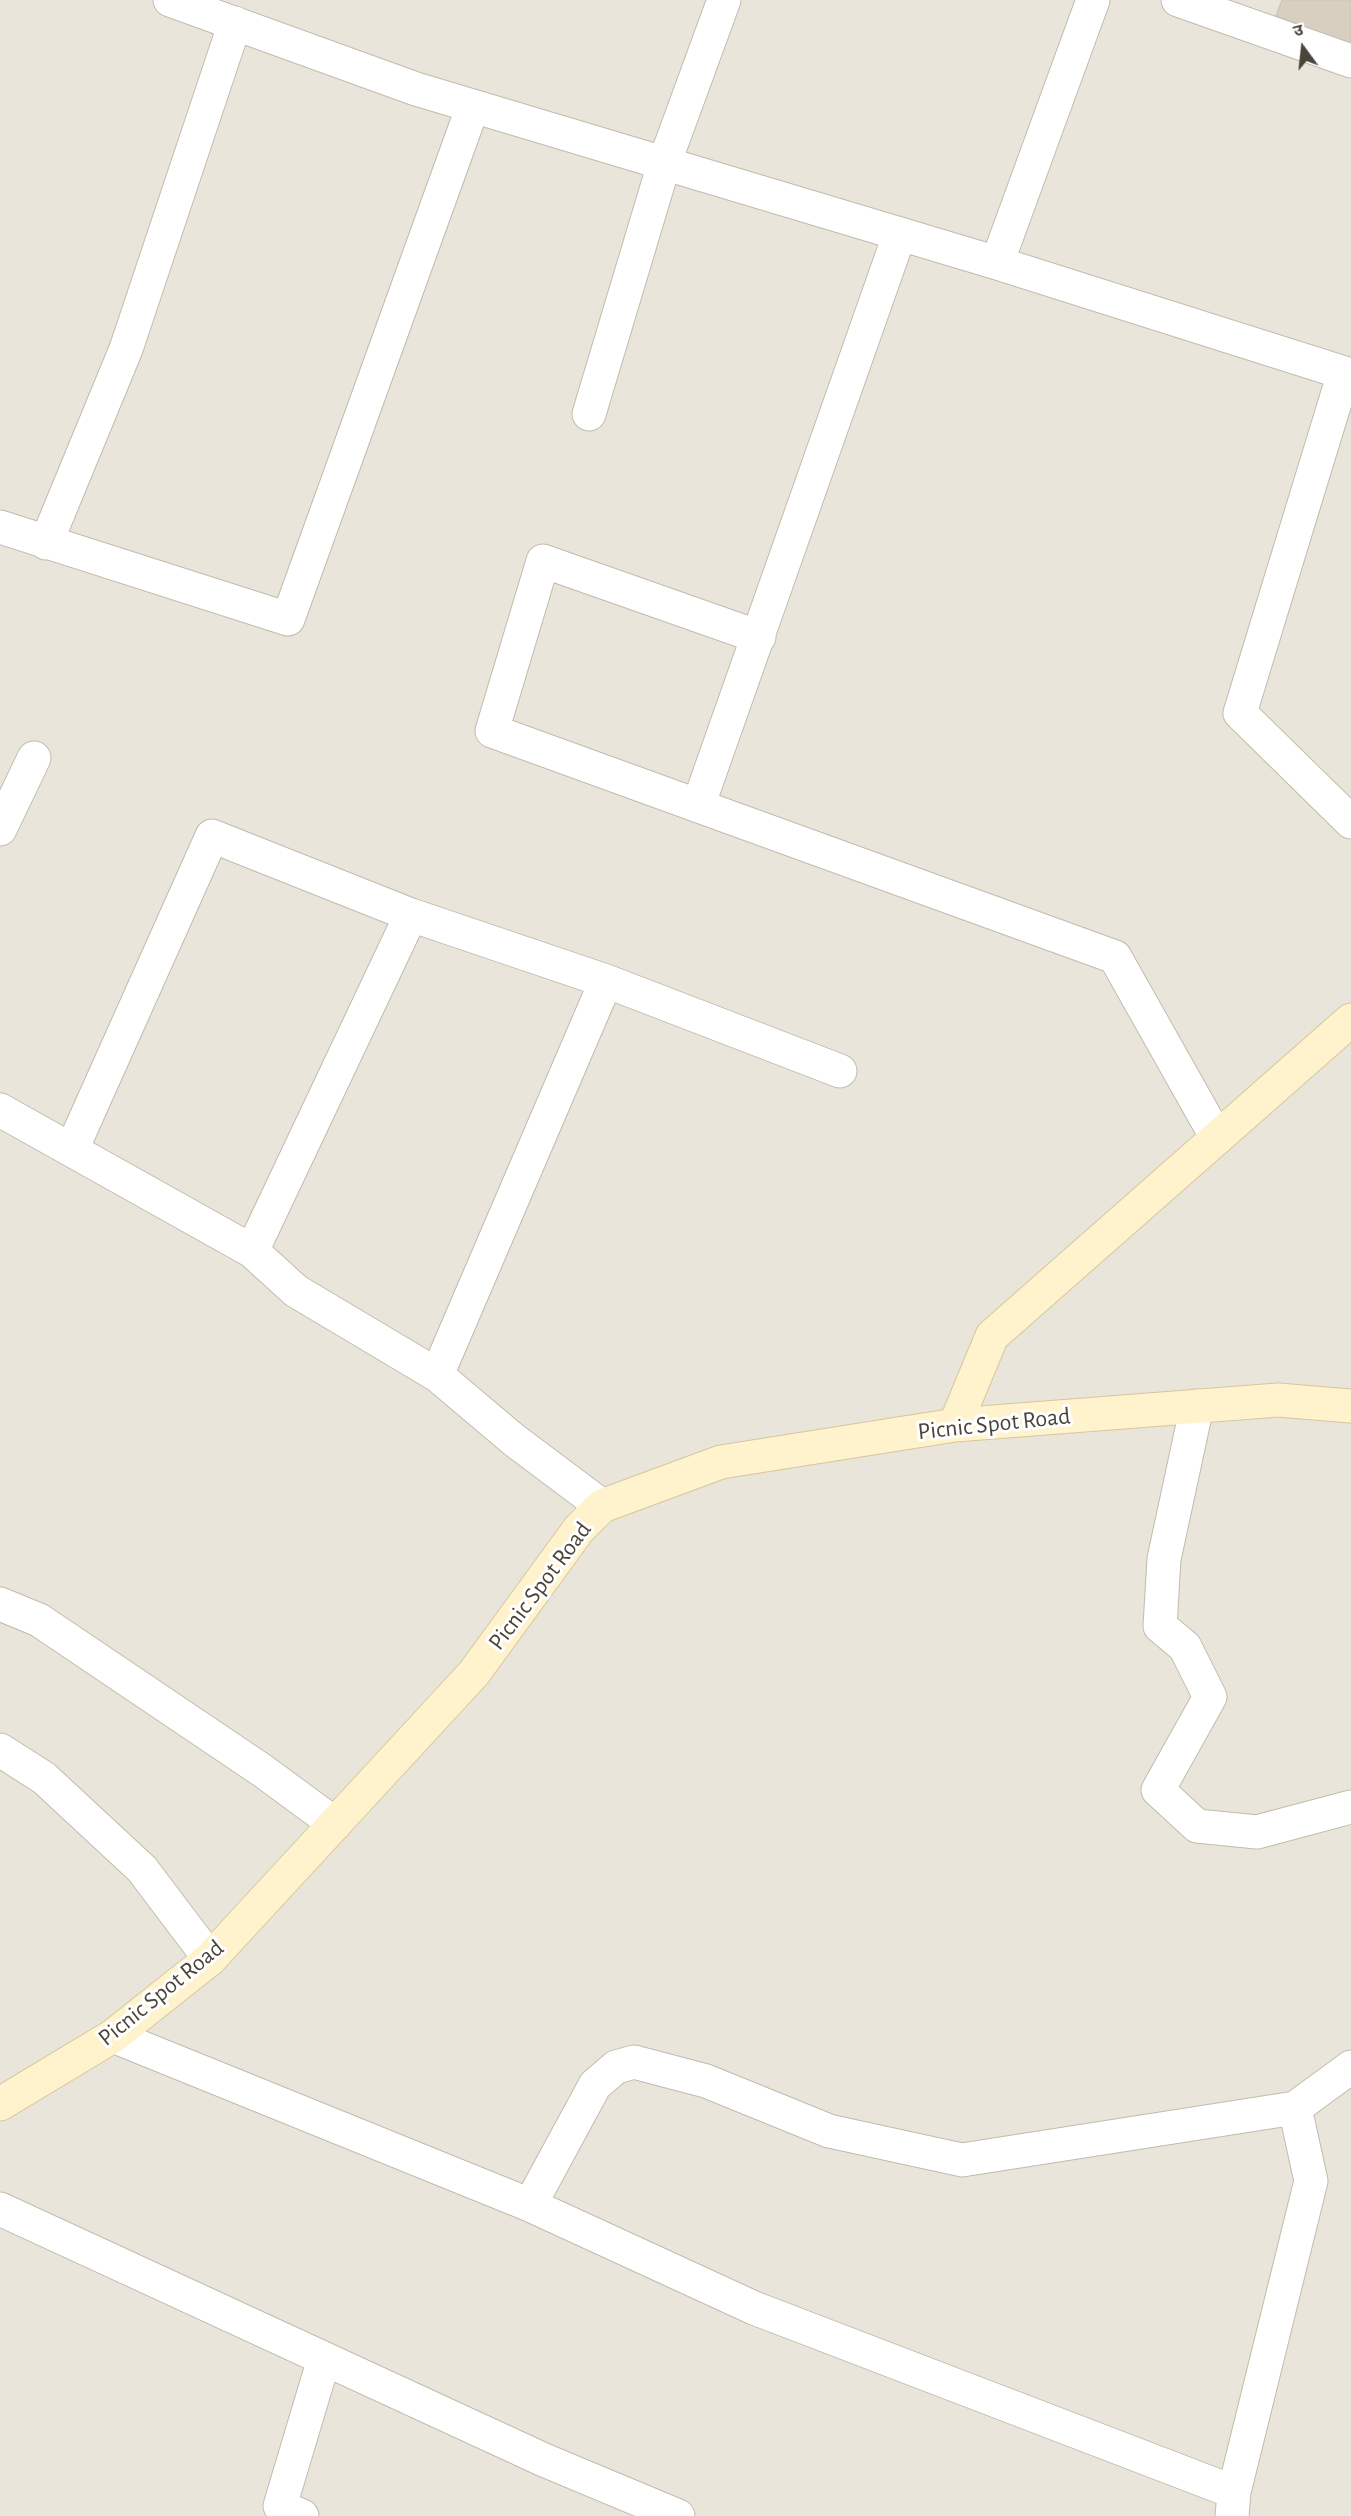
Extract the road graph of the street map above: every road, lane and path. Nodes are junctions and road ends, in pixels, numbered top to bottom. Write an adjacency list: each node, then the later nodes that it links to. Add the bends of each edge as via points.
1 (170, 0): 6 (street)
2 (724, 0): 9 (street)
3 (1093, 0): 11 (street)
4 (1178, 0): 5 (street)
5 (1241, 10): 7 (street)
6 (235, 23): 8 (street); 15 (street, via 126,349)
7 (1351, 61)
8 (472, 106): 9 (street); 15 (street, via 288,619)
9 (664, 164): 10 (street); 13 (street)
10 (899, 236): 11 (street); 16 (street)
11 (997, 263): 12 (street)
12 (1348, 374): 19 (street, via 1239,713)
13 (589, 414)
14 (0, 527): 15 (street)
15 (46, 543)
16 (759, 637): 18 (street); 18 (street, via 543,561 492,731)
17 (34, 758): 20 (street)
18 (698, 806): 26 (street, via 1115,957)
19 (1346, 806)
20 (0, 829)
21 (411, 915): 22 (street); 27 (street, via 212,836); 28 (street)
22 (606, 981): 24 (street); 29 (street)
23 (1351, 1020): 26 (street)
24 (840, 1071)
25 (0, 1110): 27 (street)
26 (1217, 1138): 32 (street, via 992,1336)
27 (72, 1149): 28 (street)
28 (252, 1251): 29 (street, via 296,1291)
29 (437, 1375): 33 (street, via 514,1440)
30 (1197, 1406): 31 (street, Picnic Spot Road, via 1278,1400); 32 (street, Picnic Spot Road); 36 (street, via 1164,1559 1160,1626 1185,1647 1210,1697 1158,1790 1197,1826 1257,1832)
31 (1351, 1406)
32 (955, 1425): 33 (street, Picnic Spot Road, via 721,1462)
33 (603, 1506): 37 (street, Picnic Spot Road, via 579,1530 474,1673)
34 (0, 1604): 37 (street, via 39,1620)
35 (0, 1750): 38 (street, via 44,1778 142,1869)
36 (1351, 1807)
37 (335, 1824): 38 (street, Picnic Spot Road)
38 (210, 1959): 39 (street, Picnic Spot Road)
39 (113, 2036): 41 (street, Picnic Spot Road); 43 (street)
40 (1351, 2067): 42 (street)
41 (0, 2104)
42 (1295, 2108): 43 (street, via 962,2160 829,2131 706,2081 634,2062 616,2067 595,2085); 46 (street, via 1311,2181)
43 (530, 2205): 46 (street, via 754,2308)
44 (0, 2209): 45 (street)
45 (324, 2359): 47 (street, via 280,2506); 48 (street, via 544,2460)
46 (1233, 2504)
47 (302, 2516)
48 (678, 2516)

